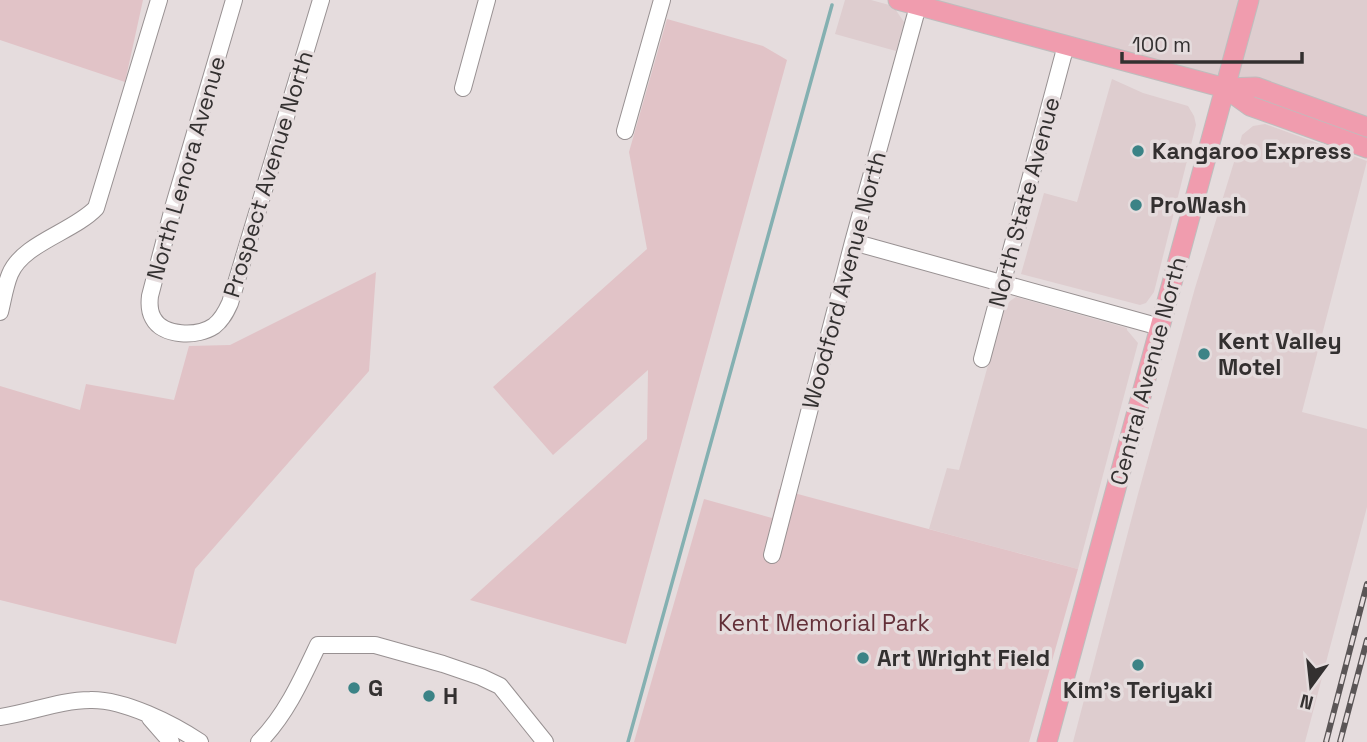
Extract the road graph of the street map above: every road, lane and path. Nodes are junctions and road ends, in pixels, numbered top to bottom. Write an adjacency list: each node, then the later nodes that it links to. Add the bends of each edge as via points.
1 (159, 0): 18 (street, via 96,208)
2 (234, 0): 22 (street, North Lenora Avenue, via 150,296 152,316 161,326)
3 (321, 0): 22 (street, Prospect Avenue North, via 230,303 219,321)
4 (487, 0): 10 (street)
5 (662, 0): 15 (street)
6 (898, 0): 8 (main road)
7 (1248, 0): 11 (main road, Central Avenue North)
8 (918, 6): 9 (main road); 17 (street, Woodford Avenue North)
9 (1066, 45): 11 (main road); 19 (street, North State Avenue)
10 (463, 88)
11 (1225, 88): 13 (main road, via 1256,87); 16 (main road, via 1250,106); 21 (main road, Central Avenue North)
12 (1367, 113): 13 (main road)
13 (1341, 117): 14 (main road)
14 (1367, 127)
15 (625, 131)
16 (1367, 148)
17 (853, 242): 19 (street); 24 (street, Woodford Avenue North)
18 (5, 270): 20 (street)
19 (1002, 283): 21 (street); 23 (street, North State Avenue)
20 (0, 312)
21 (1160, 327): 31 (main road, Central Avenue North)
22 (197, 333)
23 (982, 359)
24 (772, 555)
25 (146, 713): 26 (street, via 92,699); 27 (street); 28 (street, via 176,725)
26 (0, 716)
27 (171, 742)
28 (200, 742)
29 (259, 742): 30 (street, via 282,715 318,645 375,645 481,677 500,686)
30 (545, 742)
31 (1048, 742)

